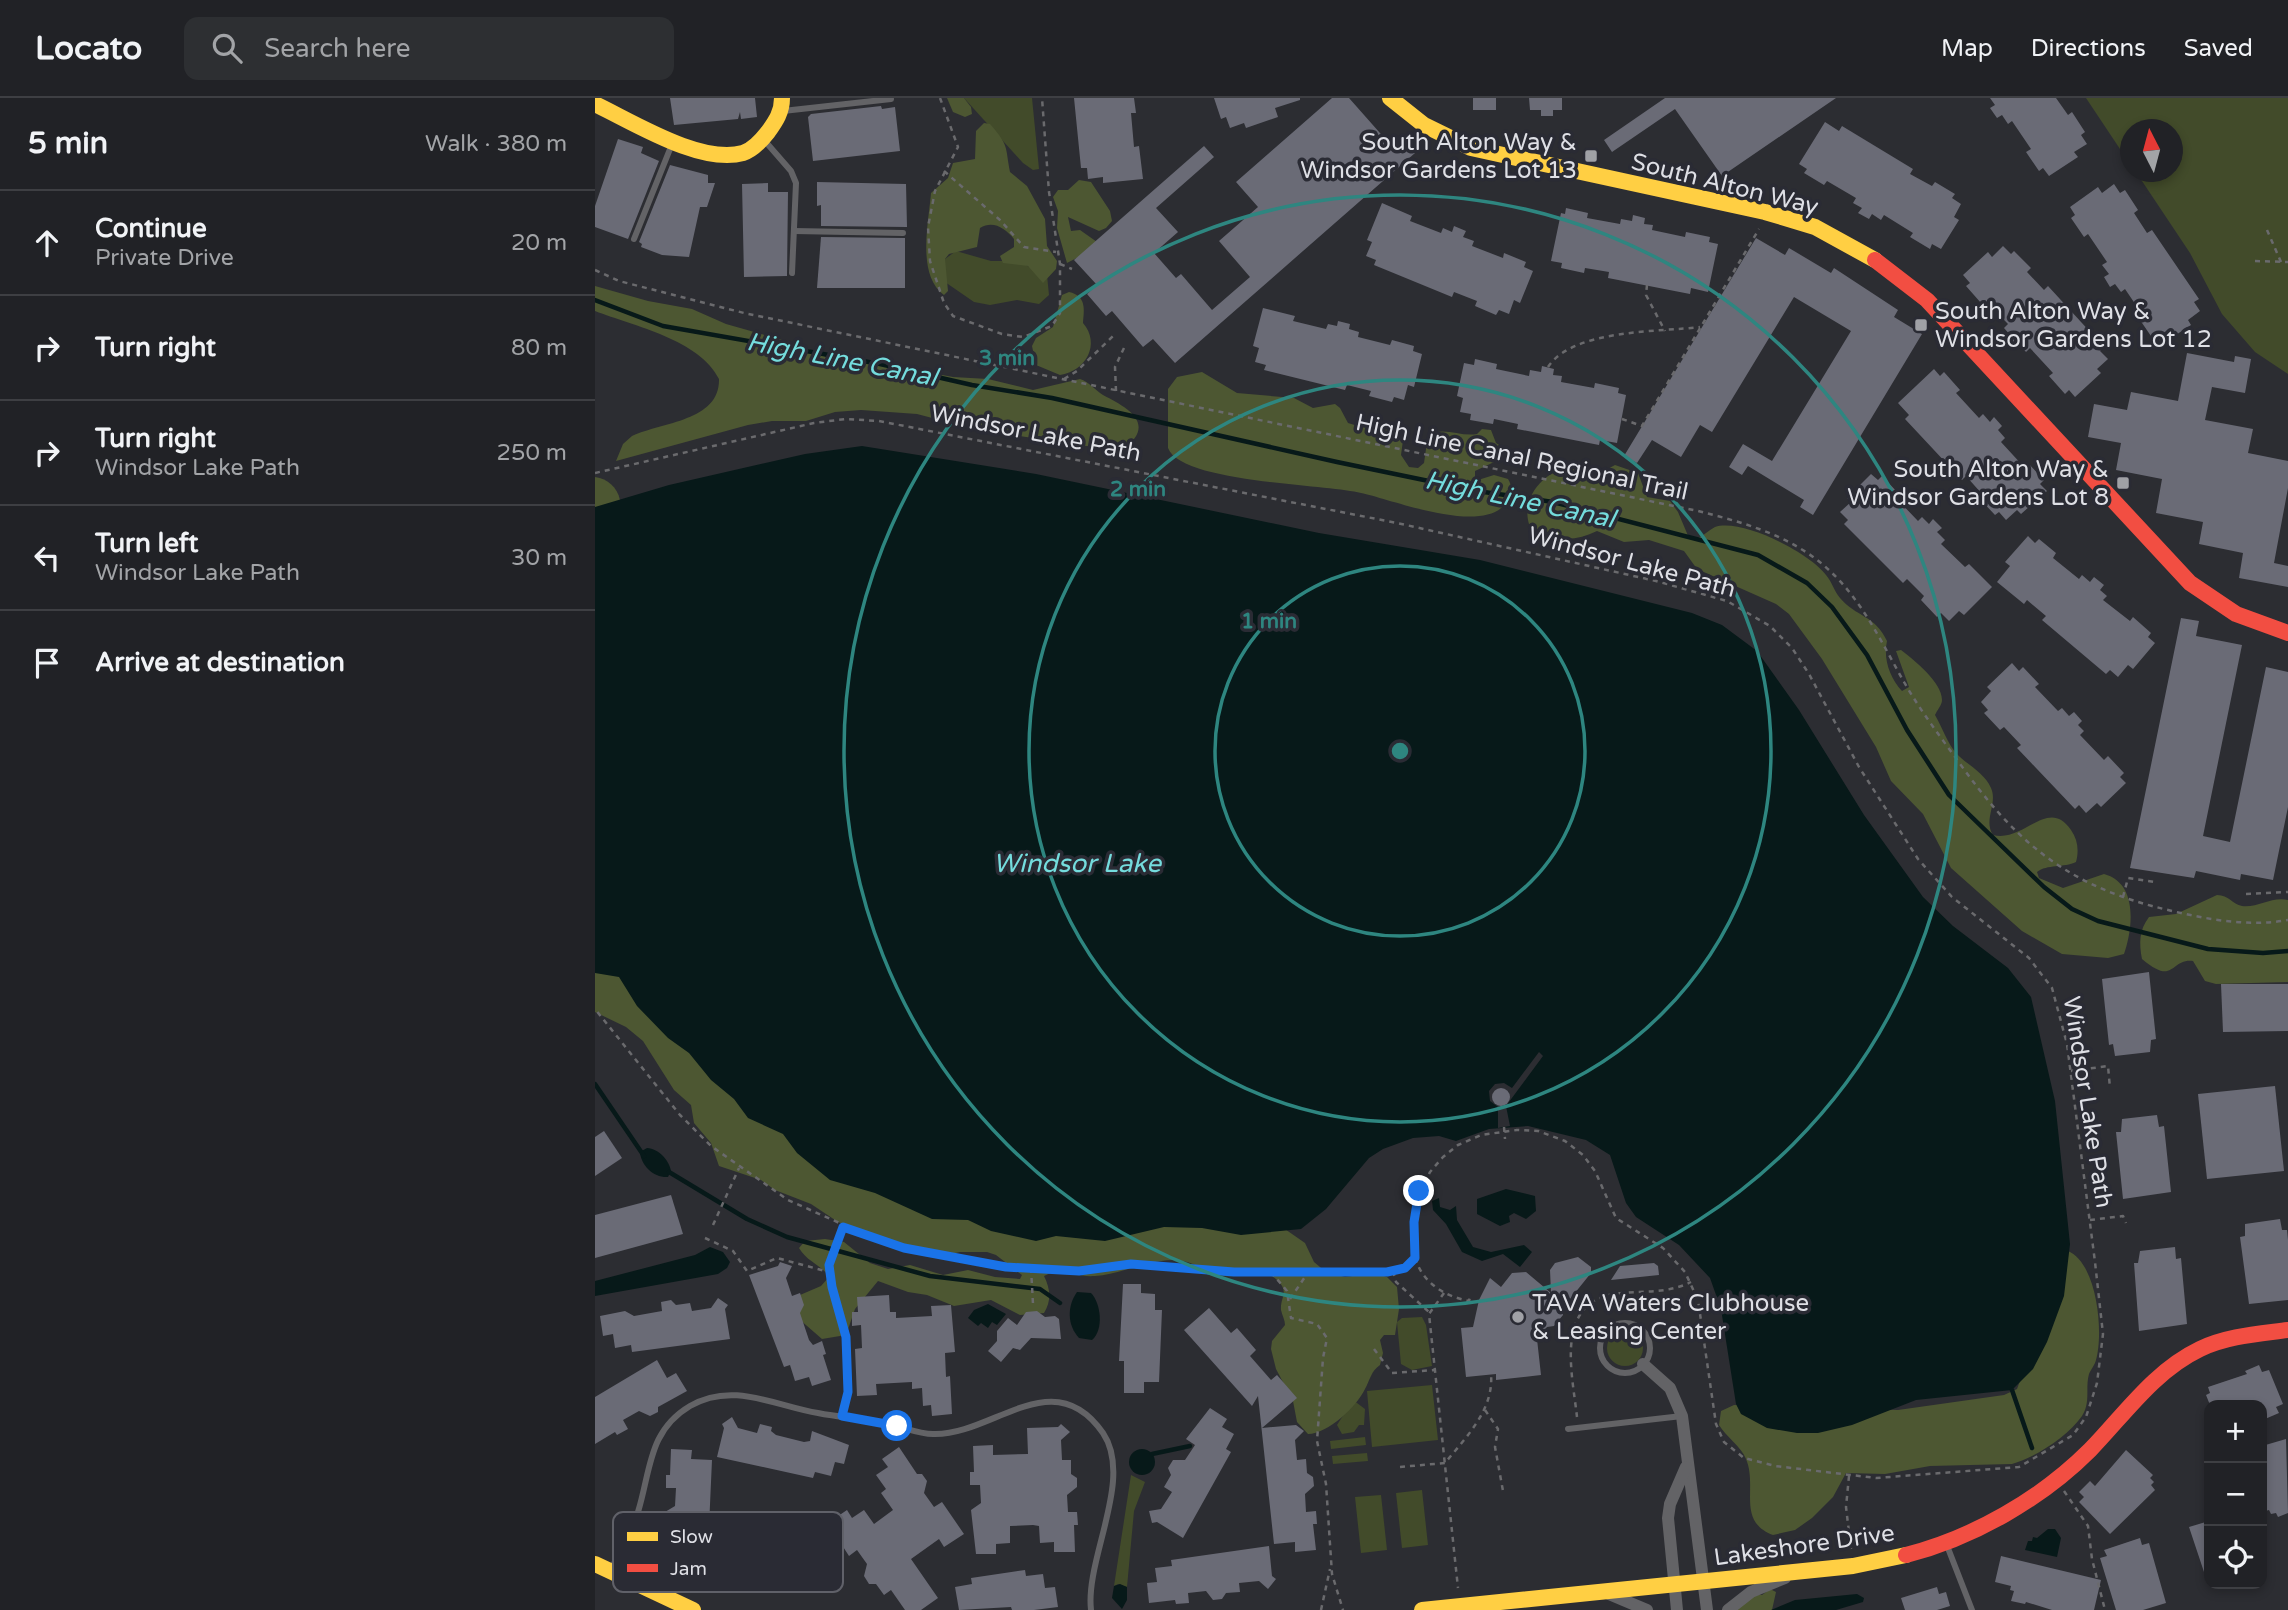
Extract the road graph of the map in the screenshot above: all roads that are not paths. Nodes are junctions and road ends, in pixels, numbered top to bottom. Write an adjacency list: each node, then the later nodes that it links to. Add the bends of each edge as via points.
1 (1390, 98): 11 (street, South Alton Way, via 1424,125 1477,150 1765,212 1839,238 1927,300 2181,575 2222,607)
2 (891, 99): 4 (lane)
3 (595, 104): 5 (street)
4 (783, 104): 6 (street)
5 (674, 139): 6 (street, via 724,155 744,153); 9 (lane)
6 (763, 139): 7 (lane, via 791,170 796,183)
7 (794, 231): 8 (lane); 10 (lane)
8 (903, 233)
9 (633, 239)
10 (792, 273)
11 (2288, 633)
12 (2288, 1330): 18 (street, Lakeshore Drive, via 2224,1340 2185,1357 2153,1382 2097,1443 2055,1480 2004,1515)
13 (1643, 1364): 13 (lane, via 1650,1349 1643,1330 1624,1323 1605,1332 1600,1351 1610,1368 1628,1372); 14 (street, via 1670,1388)
14 (1682, 1416): 15 (lane); 16 (street)
15 (1568, 1429)
16 (1688, 1456): 24 (street); 25 (street, via 1668,1514)
17 (638, 1512): 29 (lane, via 654,1444 667,1424 689,1406 719,1396 755,1396 803,1410 937,1434 1037,1403 1059,1402 1079,1410 1104,1435 1111,1471 1111,1504 1093,1573)
18 (1946, 1541): 22 (street, Lakeshore Drive, via 1894,1559); 35 (lane)
19 (595, 1564): 21 (street)
20 (613, 1566): 21 (lane)
21 (610, 1572): 23 (street)
22 (1802, 1572): 24 (street, Lakeshore Drive); 34 (street, via 1751,1592)
23 (613, 1573)
24 (1703, 1582): 25 (street, Lakeshore Drive); 33 (street)
25 (1674, 1584): 27 (street, Lakeshore Drive); 32 (street)
26 (654, 1592): 28 (street)
27 (1601, 1592): 30 (street, Lakeshore Drive); 31 (street)
28 (693, 1610)
29 (1091, 1610)
30 (1422, 1610)
31 (1647, 1610)
32 (1677, 1610)
33 (1707, 1610)
34 (1728, 1610)
35 (1972, 1610)

